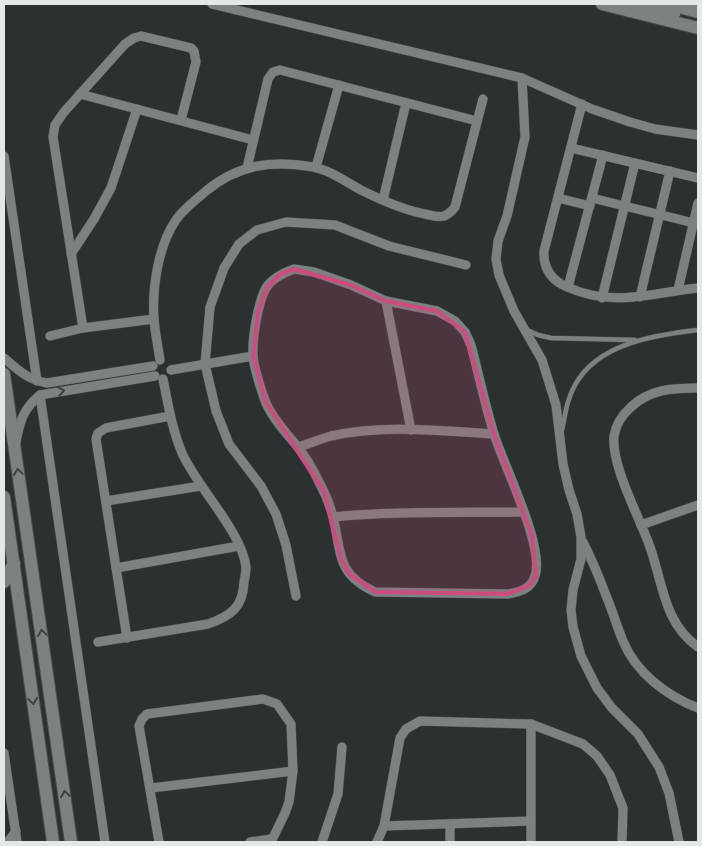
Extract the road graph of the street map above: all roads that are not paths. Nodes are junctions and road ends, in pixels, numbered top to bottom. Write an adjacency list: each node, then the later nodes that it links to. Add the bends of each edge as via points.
1 (212, 4): 8 (street)
2 (602, 4): 4 (street)
3 (668, 4): 5 (street)
4 (630, 11): 6 (street, via 632,6 641,4); 7 (street)
5 (698, 12)
6 (698, 20)
7 (698, 28)
8 (522, 78): 13 (street); 44 (street, via 526,137 496,259 501,283)
9 (339, 85): 12 (street); 18 (street, via 280,70 273,72 268,79); 23 (street)
10 (80, 94): 14 (street); 15 (street, via 134,38 141,36 182,46 194,51 196,62); 34 (street, via 55,125 54,137)
11 (483, 99): 16 (street)
12 (406, 103): 16 (street); 28 (street)
13 (582, 104): 17 (street, via 642,126); 19 (street)
14 (137, 109): 15 (street); 34 (street, via 110,188)
15 (181, 120): 18 (street)
16 (477, 121): 28 (street, via 455,207 450,212 438,217)
17 (698, 135)
18 (253, 140): 24 (street)
19 (571, 148): 20 (street); 27 (street)
20 (603, 155): 22 (street); 29 (street)
21 (4, 156): 54 (street)
22 (635, 163): 25 (street); 31 (street)
23 (316, 167): 24 (street, via 280,163); 28 (street)
24 (246, 168): 42 (street, via 217,182 176,219 166,236 156,272)
25 (670, 171): 26 (street); 32 (street)
26 (698, 178)
27 (558, 198): 29 (street); 36 (street, via 544,262 552,277)
28 (383, 200)
29 (591, 202): 31 (street); 36 (street)
30 (698, 203): 33 (street)
31 (625, 206): 32 (street); 40 (street)
32 (660, 214): 33 (street); 39 (street)
33 (696, 224): 38 (street)
34 (71, 254): 43 (street)
35 (466, 265): 50 (street, via 389,246 335,225 286,222 257,230 239,244 224,268 210,307)
36 (568, 287): 40 (street)
37 (698, 288): 38 (street)
38 (678, 290): 39 (street)
39 (640, 297): 40 (street)
40 (602, 298)
41 (386, 301): 48 (street, via 314,272 294,269 280,274 267,287 258,310); 58 (street); 59 (street, via 437,311 455,321 465,332 472,345)
42 (154, 319): 43 (street); 51 (street)
43 (83, 328): 46 (street)
44 (523, 328): 47 (lane, via 550,338); 60 (street, via 548,374)
45 (698, 330): 47 (lane)
46 (50, 336)
47 (639, 340): 60 (lane, via 602,357 579,379 567,403)
48 (253, 356): 50 (street); 61 (street, via 266,403)
49 (4, 358): 54 (street, via 24,375)
50 (205, 364): 52 (street); 75 (street, via 216,411 229,444 261,486 276,514)
51 (158, 370): 52 (street, via 169,376); 52 (street, via 164,360); 54 (street); 56 (street, one-way to 51); 57 (street)
52 (171, 370)
53 (4, 374): 62 (street)
54 (37, 381)
55 (698, 388): 69 (street, via 667,389 650,394 627,411 617,425 616,455)
56 (40, 395): 62 (street, via 28,404 23,415); 95 (street)
57 (170, 416): 63 (street, via 183,454); 65 (street, via 106,428 98,434 96,439)
58 (411, 430): 59 (street); 61 (street, via 350,433)
59 (494, 434): 67 (street)
60 (560, 439): 70 (street)
61 (298, 447): 68 (street, via 315,473)
62 (15, 450): 94 (street, one-way to 62)
63 (201, 486): 65 (street); 71 (street)
64 (4, 497): 72 (street)
65 (106, 501): 73 (street)
66 (698, 505): 69 (street)
67 (523, 512): 68 (street, via 376,513); 68 (street, via 532,535 536,576 529,586 508,594 375,592 361,586 341,560)
68 (333, 517)
69 (641, 525): 78 (street, via 670,616)
70 (581, 537): 79 (street, via 632,658 659,686); 103 (street, via 581,559 572,610 581,656 601,693 653,755 669,793)
71 (240, 546): 73 (street); 76 (street, via 246,566 244,593 231,613 208,624)
72 (14, 562): 74 (street); 93 (street, one-way to 93)
73 (116, 568): 76 (street)
74 (4, 582)
75 (296, 596)
76 (127, 638): 77 (street)
77 (98, 642)
78 (698, 647)
79 (698, 708)
80 (532, 724): 86 (street); 88 (street, via 420,721 406,729 400,738); 102 (street, via 583,744 597,756 610,775 622,808)
81 (342, 746): 98 (street, via 338,794)
82 (4, 753): 83 (street)
83 (5, 766): 89 (street)
84 (293, 771): 85 (street); 85 (street, via 291,724 277,704 263,699 147,714 139,726); 90 (street, via 287,808)
85 (151, 788): 96 (street)
86 (531, 821): 87 (street); 101 (street)
87 (450, 824): 88 (street); 100 (street)
88 (384, 826): 99 (street)
89 (16, 831): 91 (street); 92 (street)
90 (271, 841): 97 (street)
91 (8, 842)
92 (17, 842)
93 (53, 842)
94 (71, 842)
95 (105, 842)
96 (159, 842)
97 (250, 842)
98 (322, 842)
99 (378, 842)
100 (450, 842)
101 (531, 842)
102 (622, 842)
103 (679, 842)

